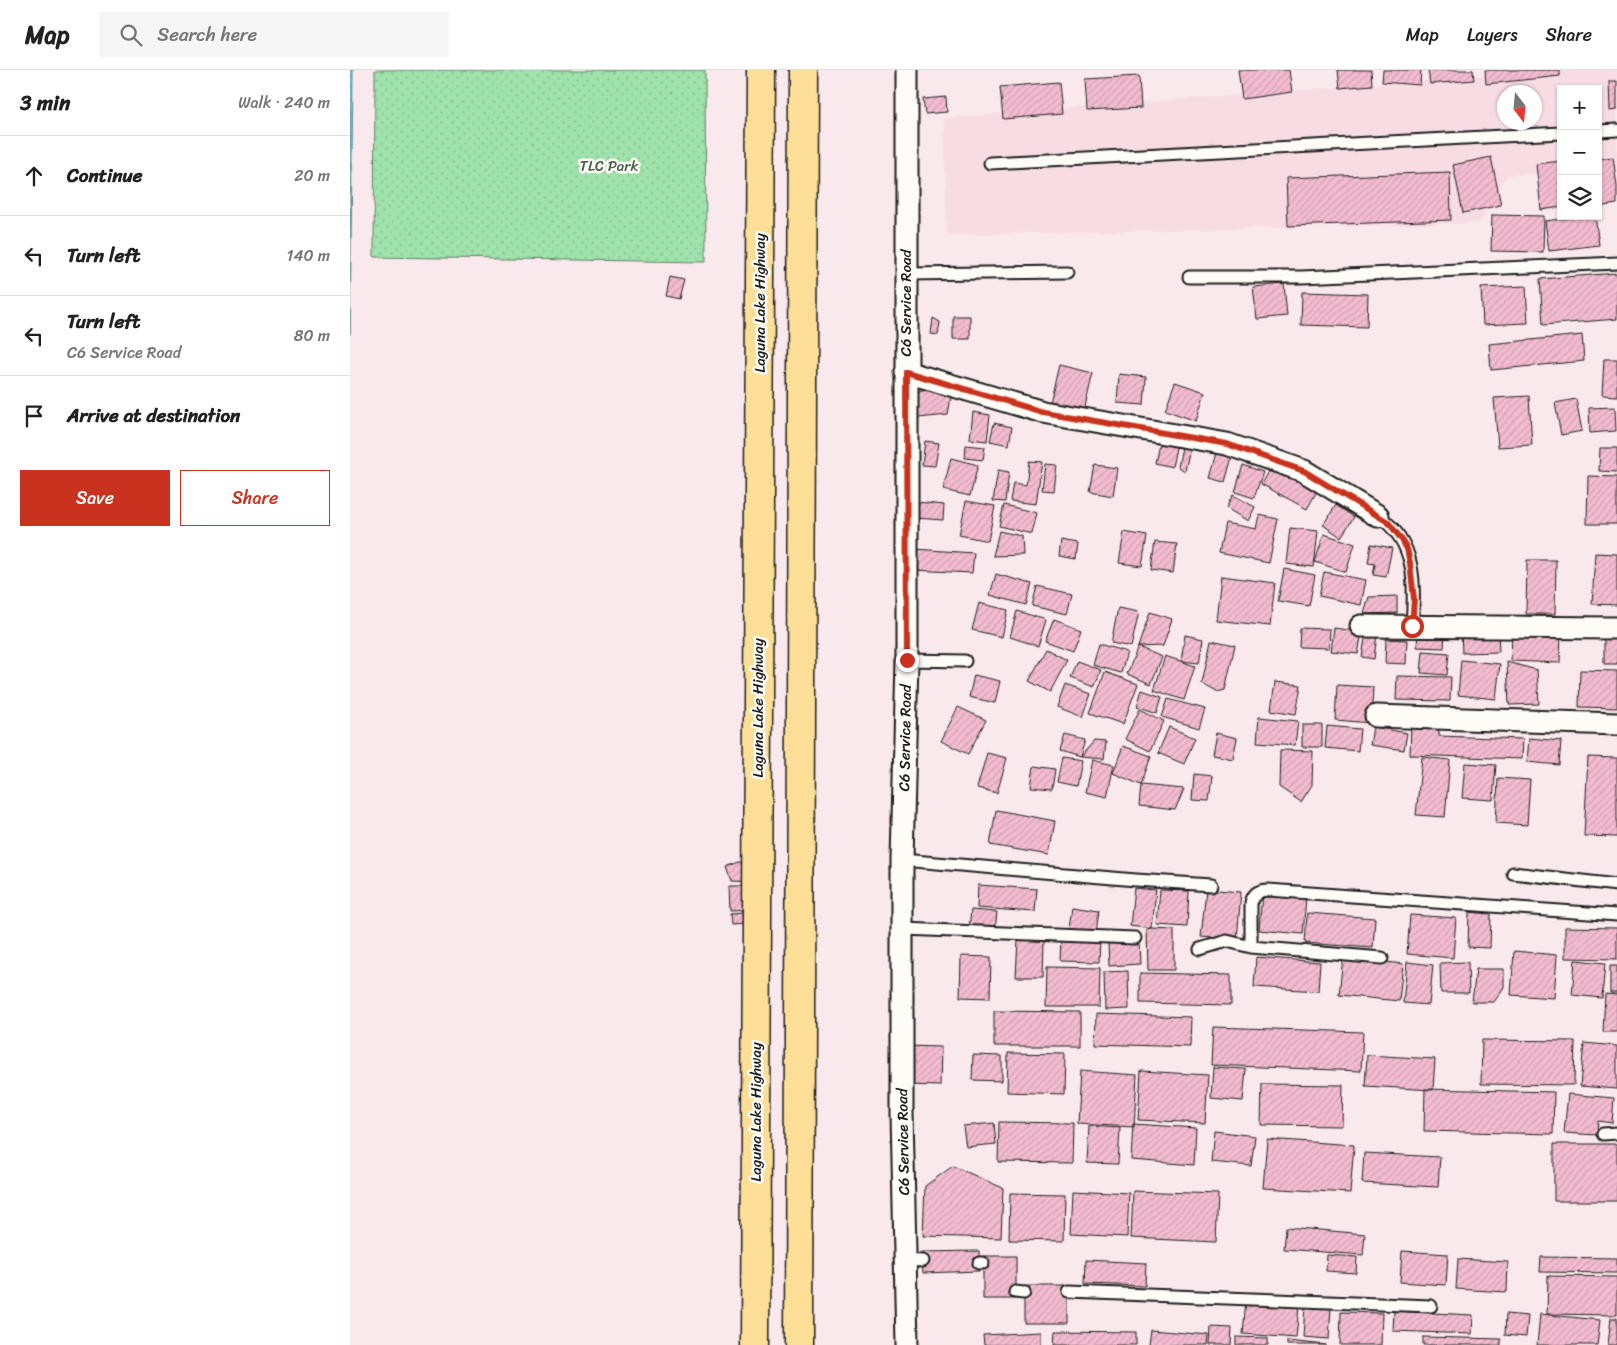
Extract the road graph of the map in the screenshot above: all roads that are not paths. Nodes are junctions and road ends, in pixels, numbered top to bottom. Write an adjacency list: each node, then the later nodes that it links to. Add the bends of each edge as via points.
1 (761, 70): 35 (main road, Laguna Lake Highway)
2 (803, 70): 36 (main road)
3 (907, 70): 10 (street, C6 Service Road)
4 (1617, 130): 5 (lane)
5 (1602, 131)
6 (1557, 133): 7 (lane)
7 (990, 163)
8 (1617, 263): 11 (lane, via 1302,278)
9 (1067, 272): 10 (lane)
10 (907, 274): 12 (street, C6 Service Road)
11 (1189, 277)
12 (906, 372): 13 (street, via 1043,412 1227,444 1304,471); 17 (street, C6 Service Road)
13 (1378, 516): 15 (lane, via 1388,522 1407,549 1414,599)
14 (1361, 626): 15 (street)
15 (1412, 626): 16 (street)
16 (1617, 628)
17 (907, 660): 18 (lane); 21 (street, C6 Service Road)
18 (965, 661)
19 (1376, 716): 20 (street)
20 (1617, 724)
21 (902, 860): 23 (lane); 26 (street, C6 Service Road)
22 (1513, 873): 24 (lane)
23 (1211, 884)
24 (1617, 885)
25 (1617, 915): 28 (lane, via 1261,890 1250,903)
26 (903, 929): 27 (lane); 37 (street, C6 Service Road, via 902,1113 914,1260)
27 (1135, 938)
28 (1251, 947): 29 (lane, via 1227,941); 30 (lane)
29 (1200, 949)
30 (1382, 958)
31 (1617, 1133): 32 (lane)
32 (1603, 1134)
33 (1069, 1292): 34 (lane)
34 (1430, 1306)
35 (755, 1345)
36 (799, 1345)
37 (907, 1345)

